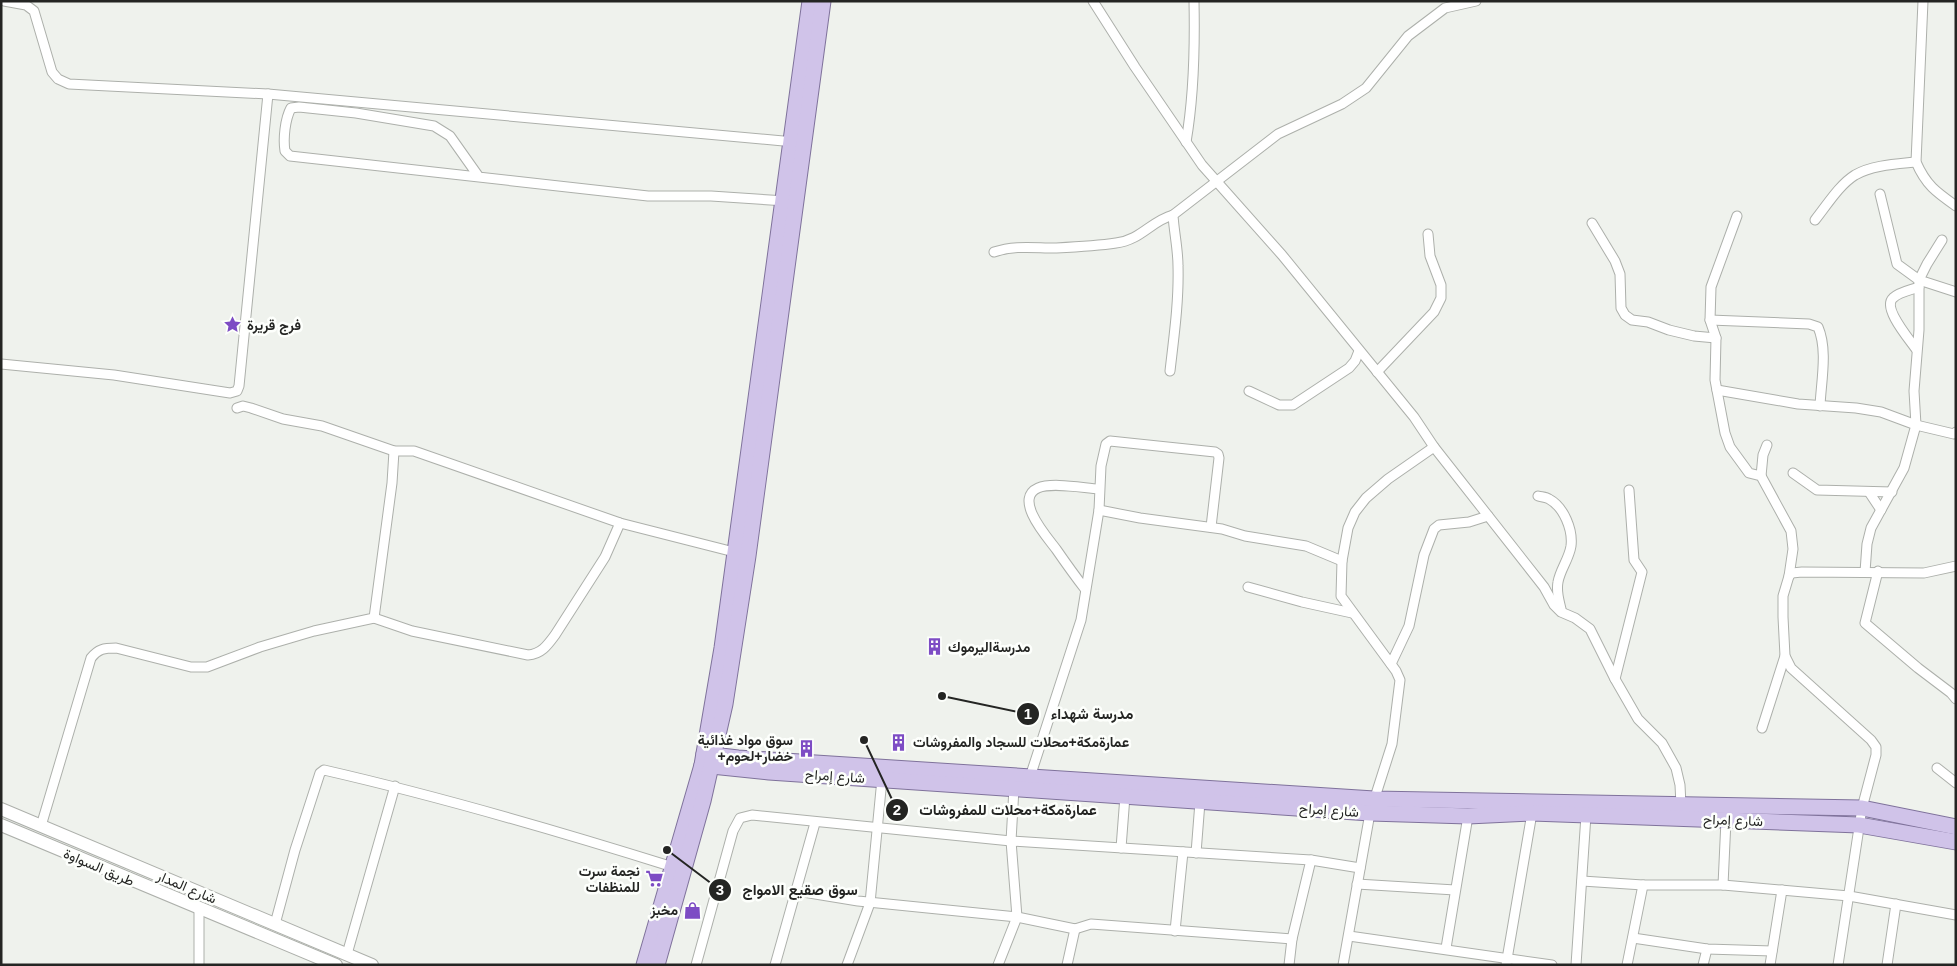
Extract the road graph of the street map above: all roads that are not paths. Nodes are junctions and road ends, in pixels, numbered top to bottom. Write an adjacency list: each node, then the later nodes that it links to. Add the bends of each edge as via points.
1 (4, 1): 8 (street, via 26,5 34,11 52,72 63,82)
2 (810, 1): 10 (main road)
3 (823, 1): 10 (main road)
4 (1093, 1): 9 (street)
5 (1194, 1): 9 (street, via 1195,49)
6 (1476, 1): 13 (street, via 1446,8 1408,36 1366,88 1342,104 1278,134)
7 (1923, 1): 11 (street)
8 (268, 94): 10 (street); 30 (street, via 237,391 230,393 114,375)
9 (1186, 142): 13 (street)
10 (797, 143): 15 (main road)
11 (1916, 162): 16 (street, via 1924,179); 19 (street, via 1855,175)
12 (479, 177): 12 (street, via 290,156 284,144 288,114 291,108 299,107 434,126 450,136); 15 (street, via 648,196)
13 (1216, 181): 17 (street); 29 (street, via 1282,254)
14 (1880, 194): 24 (street, via 1897,264)
15 (790, 201): 54 (main road)
16 (1956, 206)
17 (1174, 215): 23 (street, via 1156,222 1136,238 1118,243 1055,248 1024,246); 31 (street, via 1178,299)
18 (1737, 216): 26 (street, via 1711,287)
19 (1815, 220)
20 (1592, 223): 27 (street, via 1620,274 1621,308 1625,315 1632,320 1686,334)
21 (1428, 234): 32 (street, via 1430,256 1441,285 1442,298 1434,312)
22 (1942, 240): 24 (street, via 1926,264)
23 (994, 252)
24 (1919, 283): 25 (street); 28 (street); 28 (street, via 1892,298 1890,303 1897,322)
25 (1956, 292)
26 (1710, 320): 27 (street); 35 (street, via 1818,327 1822,354)
27 (1716, 338): 33 (street, via 1714,367)
28 (1916, 349): 37 (street)
29 (1359, 351): 32 (street); 34 (street, via 1349,368 1294,405 1279,405)
30 (1, 364)
31 (1170, 371)
32 (1377, 372): 40 (street, via 1414,416)
33 (1717, 390): 35 (street); 43 (street, via 1730,447 1749,473)
34 (1249, 391)
35 (1820, 406): 37 (street, via 1881,412)
36 (237, 408): 41 (street, via 243,406 283,419 322,426)
37 (1916, 425): 38 (street); 47 (street, via 1904,468)
38 (1955, 434)
39 (1767, 445): 43 (street)
40 (1434, 447): 51 (street); 55 (street, via 1388,478 1366,498 1348,528)
41 (394, 450): 52 (street, via 414,451); 64 (street)
42 (1793, 473): 46 (street, via 1817,490)
43 (1761, 476): 59 (street, via 1791,531 1793,549)
44 (1099, 489): 49 (street); 53 (street, via 1104,450 1110,441 1215,452 1219,458); 61 (street, via 1049,485 1031,493 1029,502 1039,529)
45 (1629, 490): 67 (street, via 1634,560 1642,572)
46 (1869, 492): 47 (street); 50 (street)
47 (1892, 492): 50 (street)
48 (1538, 496): 62 (street, via 1558,506 1570,530 1570,547 1558,581)
49 (1100, 510): 53 (street); 61 (street)
50 (1881, 510): 57 (street, via 1867,544)
51 (1488, 516): 62 (street); 66 (street, via 1469,522 1438,525 1434,529 1424,555 1409,626)
52 (620, 523): 54 (street); 64 (street, via 605,556 560,628 548,645 534,655 412,631)
53 (1211, 527): 55 (street, via 1306,546)
54 (741, 554): 70 (main road, via 734,651)
55 (1342, 561): 63 (street, via 1341,596)
56 (1956, 566): 58 (street, via 1924,573)
57 (1865, 572): 58 (street); 59 (street, via 1802,572)
58 (1878, 572): 68 (street, via 1864,623)
59 (1789, 576): 65 (street, via 1783,596 1782,617)
60 (1248, 587): 63 (street)
61 (1085, 589): 72 (street, via 1073,646)
62 (1561, 612): 67 (street, via 1590,629)
63 (1352, 613): 66 (street)
64 (374, 618): 90 (street, via 314,631 207,667 191,668 116,648 96,651 91,658)
65 (1786, 656): 69 (street); 81 (street, via 1791,668 1876,747)
66 (1391, 664): 80 (street, via 1400,680 1392,744)
67 (1615, 680): 79 (street, via 1638,719 1662,743 1676,768)
68 (1956, 699)
69 (1762, 728)
70 (708, 761): 72 (main road, شارع إمراح); 73 (main road, شارع إمراح); 99 (main road); 129 (main road)
71 (1937, 768): 74 (street)
72 (1030, 777): 80 (main road, شارع إمراح)
73 (882, 779): 76 (main road, شارع إمراح); 92 (street)
74 (1956, 783)
75 (395, 786): 99 (street); 114 (street, via 324,770 320,773); 123 (street)
76 (1014, 788): 77 (main road, شارع إمراح); 93 (street)
77 (1125, 796): 78 (main road, شارع إمراح); 95 (street)
78 (1200, 802): 80 (main road, شارع إمراح); 97 (street)
79 (1681, 805): 80 (main road, شارع إمراح); 81 (main road, شارع إمراح)
80 (1372, 806): 85 (main road, شارع إمراح); 100 (street)
81 (1862, 808): 89 (street); 91 (main road, شارع إمراح)
82 (1, 809): 90 (street, شارع المدار)
83 (1532, 813): 84 (main road, شارع إمراح); 85 (main road, شارع إمراح); 124 (street)
84 (1586, 815): 86 (main road, شارع إمراح); 101 (street)
85 (1468, 816): 105 (street)
86 (1726, 820): 89 (main road, شارع إمراح); 104 (street)
87 (815, 823): 92 (street); 107 (street); 130 (street, via 752,815 740,818 733,832)
88 (1, 825): 111 (street, طريق السواوة)
89 (1860, 825): 94 (main road, شارع إمراح); 108 (street)
90 (41, 826): 114 (street, شارع المدار)
91 (1956, 827)
92 (878, 829): 93 (street); 109 (street)
93 (1011, 842): 95 (street); 113 (street)
94 (1956, 842)
95 (1121, 848): 96 (street)
96 (1183, 852): 97 (street); 116 (street)
97 (1196, 853): 98 (street)
98 (1311, 860): 100 (street); 119 (street)
99 (673, 867): 128 (main road)
100 (1360, 868): 102 (street)
101 (1582, 882): 103 (street); 138 (street)
102 (1357, 884): 105 (street); 117 (street)
103 (1643, 885): 104 (street); 118 (street)
104 (1723, 885): 106 (street)
105 (1455, 890): 120 (street)
106 (1782, 890): 108 (street); 122 (street)
107 (798, 891): 109 (street); 131 (street)
108 (1849, 896): 110 (street); 142 (street)
109 (870, 903): 113 (street); 132 (street)
110 (1896, 904): 112 (street); 143 (street)
111 (199, 908): 125 (street); 126 (street, طريق السواوة)
112 (1956, 916)
113 (1017, 918): 115 (street); 133 (street)
114 (275, 924): 123 (street, شارع المدار)
115 (1075, 929): 116 (street, via 1091,924); 134 (street)
116 (1175, 930): 119 (street)
117 (1349, 936): 120 (street); 136 (street)
118 (1633, 938): 121 (street); 139 (street)
119 (1292, 939): 135 (street)
120 (1446, 948): 124 (street)
121 (1707, 949): 122 (street); 140 (street)
122 (1772, 951): 141 (street)
123 (347, 954): 127 (street, شارع المدار)
124 (1507, 961): 137 (street)
125 (199, 965)
126 (336, 965)
127 (372, 965)
128 (644, 965)
129 (657, 965)
130 (696, 965)
131 (776, 965)
132 (847, 965)
133 (998, 965)
134 (1067, 965)
135 (1289, 965)
136 (1343, 965)
137 (1552, 965)
138 (1576, 965)
139 (1627, 965)
140 (1703, 965)
141 (1770, 965)
142 (1838, 965)
143 (1886, 965)

